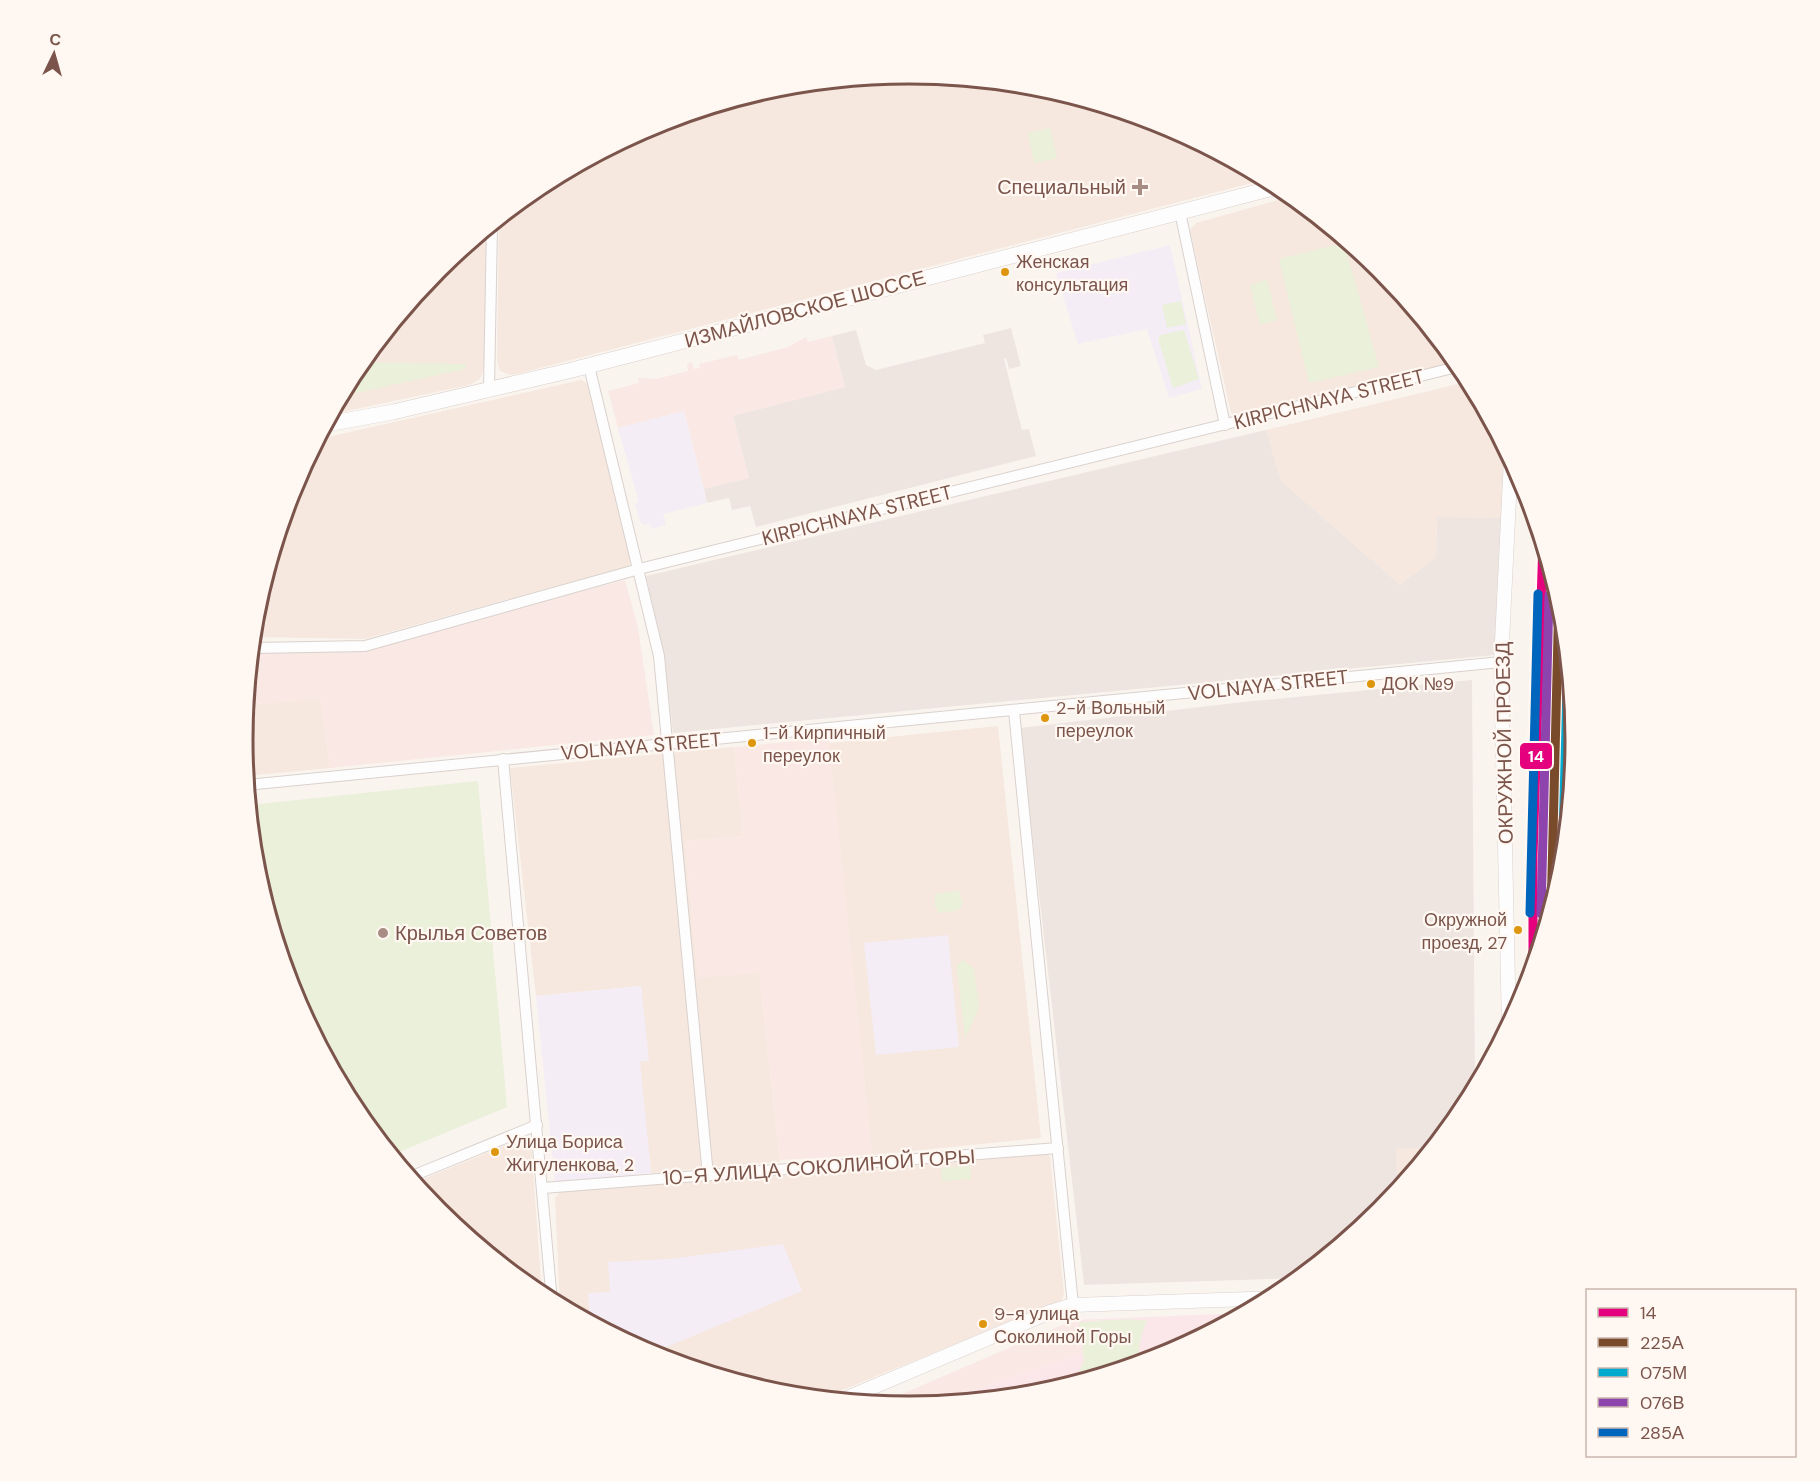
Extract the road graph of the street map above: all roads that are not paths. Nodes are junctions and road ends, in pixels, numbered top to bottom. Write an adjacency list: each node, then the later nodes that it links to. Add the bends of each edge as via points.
1 (1267, 190): 2 (main road, ИЗМАЙЛОВСКОЕ ШОССЕ)
2 (1180, 212): 4 (main road, ИЗМАЙЛОВСКОЕ ШОССЕ); 8 (street)
3 (492, 235): 6 (street)
4 (589, 366): 6 (main road, ИЗМАЙЛОВСКОЕ ШОССЕ); 10 (street)
5 (1451, 369): 8 (street, KIRPICHNAYA STREET)
6 (489, 389): 7 (main road, ИЗМАЙЛОВСКОЕ ШОССЕ)
7 (335, 422)
8 (1225, 425): 10 (street, KIRPICHNAYA STREET)
9 (1510, 474): 12 (street, ОКРУЖНОЙ ПРОЕЗД)
10 (639, 569): 11 (street, KIRPICHNAYA STREET, via 365,646); 14 (street, via 655,629)
11 (260, 648)
12 (1501, 662): 13 (street, VOLNAYA STREET); 17 (street, ОКРУЖНОЙ ПРОЕЗД)
13 (1014, 711): 14 (street, VOLNAYA STREET); 19 (street)
14 (669, 744): 15 (street, VOLNAYA STREET); 21 (street)
15 (503, 759): 16 (street, VOLNAYA STREET); 18 (street)
16 (255, 784)
17 (1509, 1010)
18 (537, 1125): 20 (street); 22 (street)
19 (1058, 1148): 21 (street, 10-Я УЛИЦА СОКОЛИНОЙ ГОРЫ); 25 (street)
20 (417, 1174)
21 (708, 1176): 22 (street, 10-Я УЛИЦА СОКОЛИНОЙ ГОРЫ)
22 (543, 1188): 23 (street)
23 (551, 1290)
24 (1255, 1299): 25 (street)
25 (1073, 1305): 26 (street)
26 (855, 1395)

